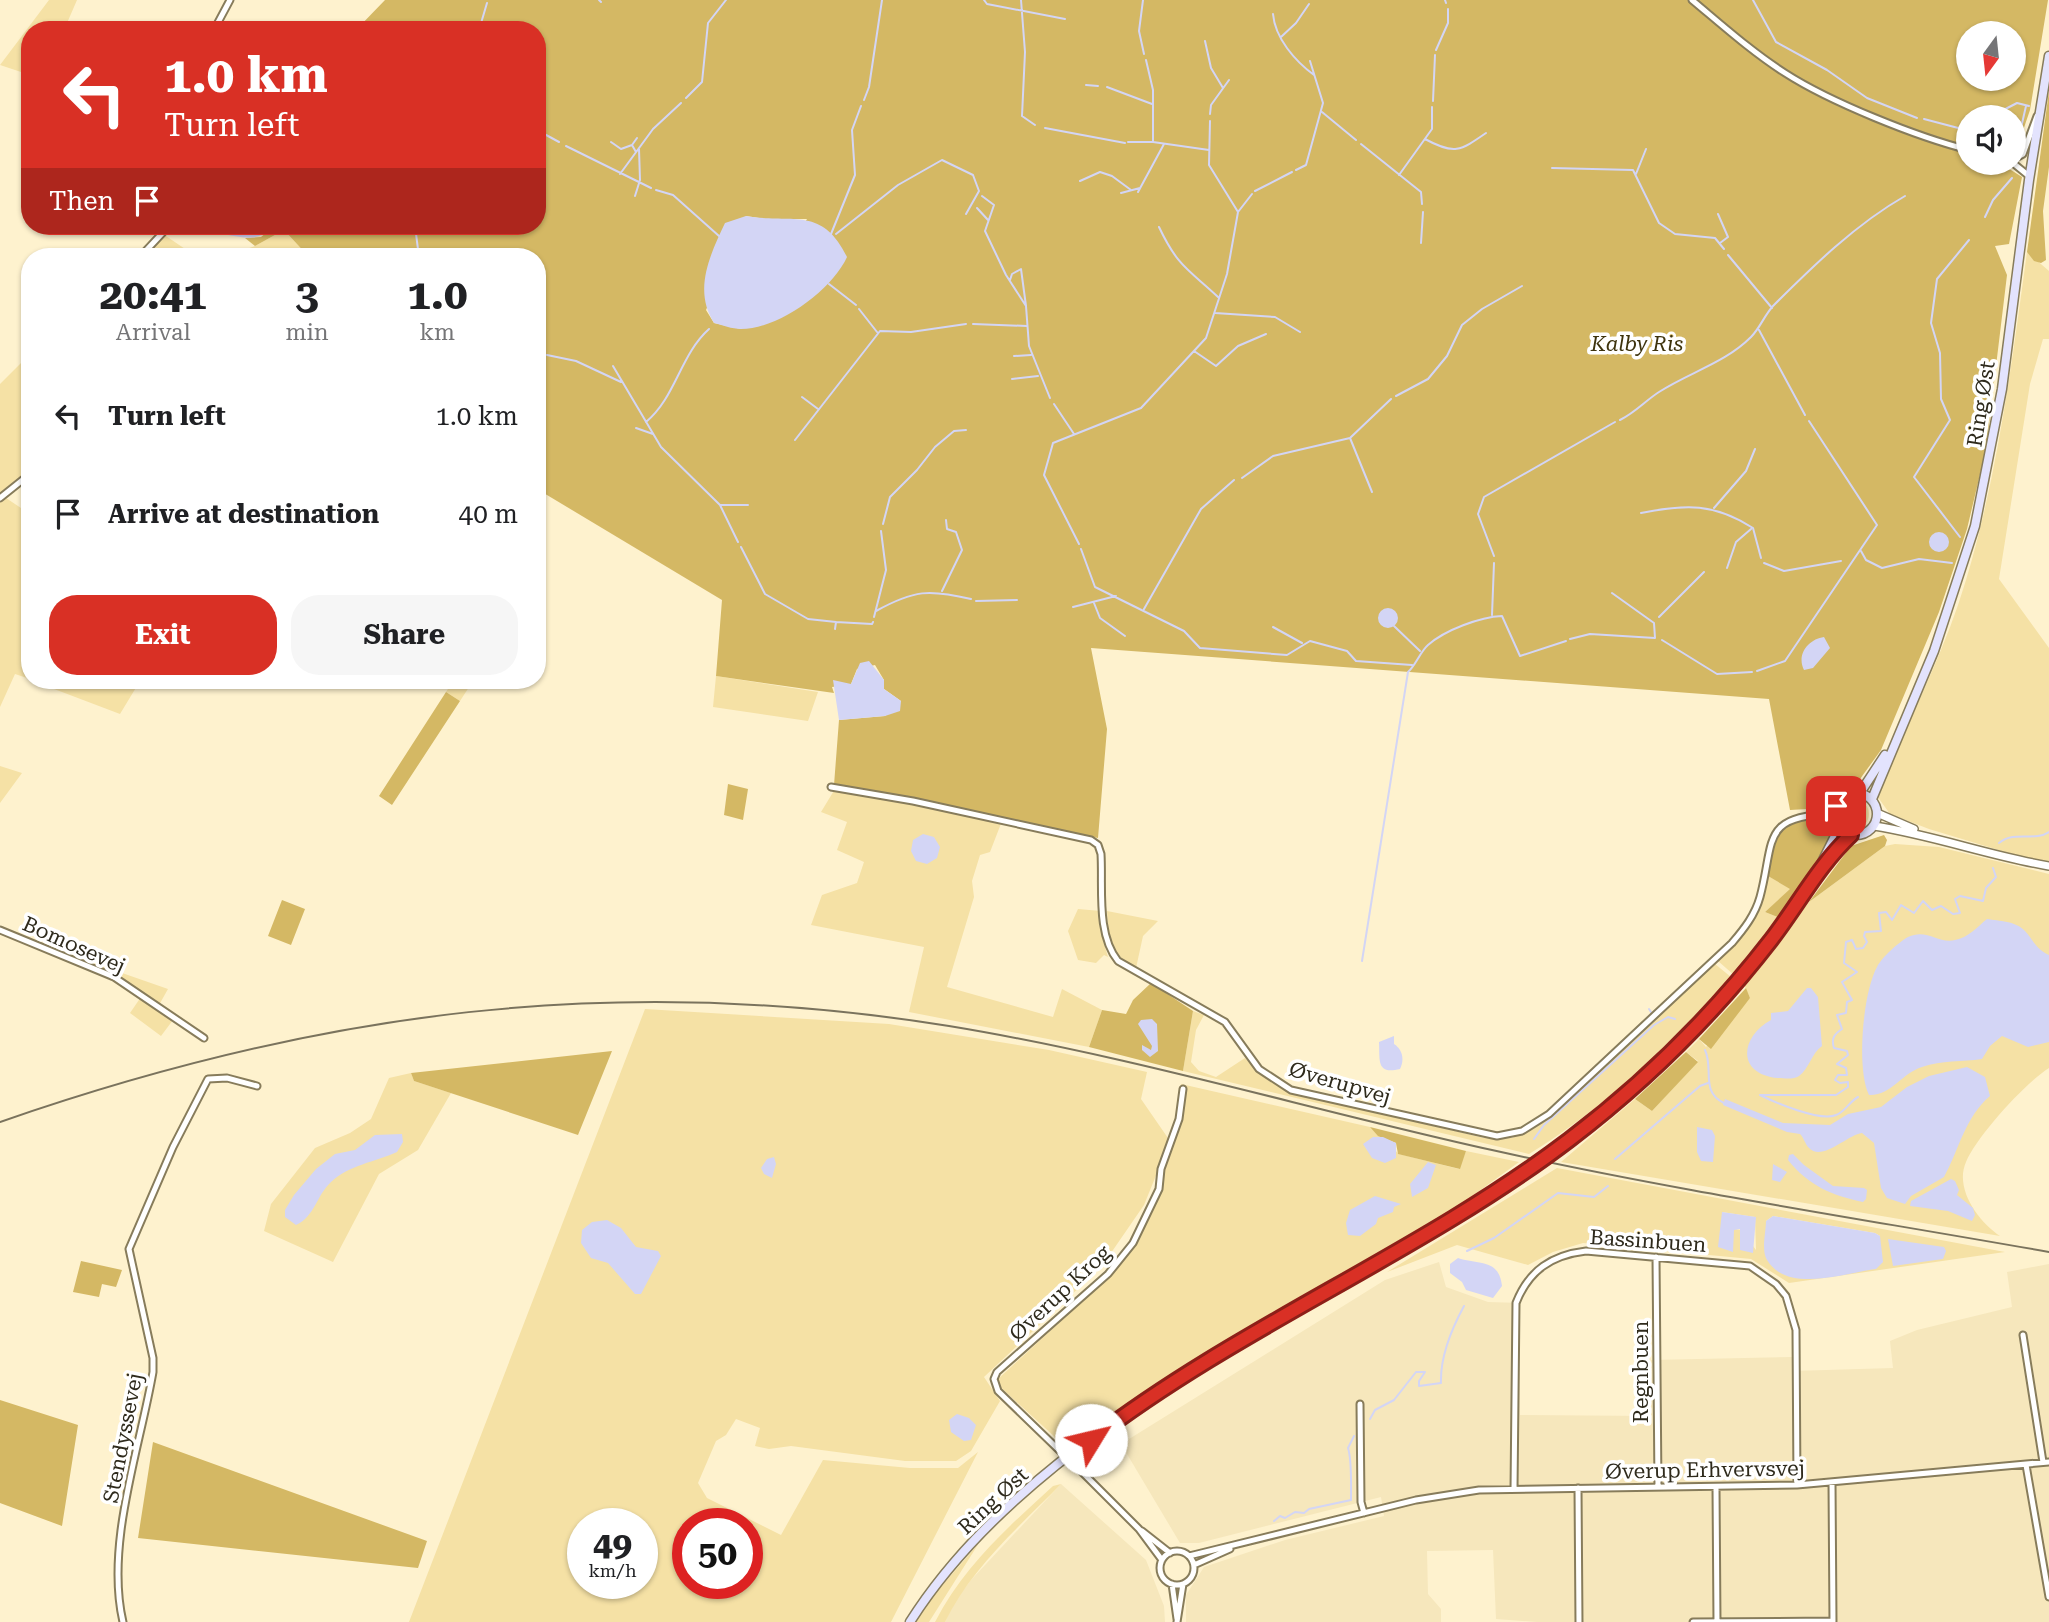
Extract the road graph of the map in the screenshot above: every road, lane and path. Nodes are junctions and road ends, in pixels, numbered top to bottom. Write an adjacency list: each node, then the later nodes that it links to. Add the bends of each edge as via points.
1 (230, 0): 3 (street)
2 (1692, 0): 6 (street, via 1767,61 1806,86)
3 (219, 21)
4 (2049, 56): 5 (main road, Ring Øst)
5 (2040, 110): 7 (street); 9 (main road, Ring Øst)
6 (1956, 145)
7 (2026, 148)
8 (2026, 172): 9 (street)
9 (2030, 176): 14 (main road, Ring Øst, via 2002,389 1975,526 1934,651)
10 (161, 235): 11 (street)
11 (148, 248)
12 (21, 481): 13 (street)
13 (0, 498)
14 (1893, 744): 16 (main road, Ring Øst); 17 (main road, Ring Øst)
15 (831, 787): 19 (street, Øverupvej, via 1091,839 1101,854 1104,932 1111,953 1225,1021 1269,1077 1310,1096 1497,1136 1522,1131 1549,1114 1732,943 1755,911 1770,843 1784,824 1809,814)
16 (1860, 793): 17 (main road); 19 (main road, via 1844,796)
17 (1872, 799): 18 (main road)
18 (1877, 813): 20 (main road); 22 (street)
19 (1834, 814): 21 (main road)
20 (1874, 826): 22 (street); 23 (main road, via 1864,834)
21 (1839, 828): 23 (main road); 25 (main road, Ring Øst)
22 (1924, 834): 24 (street)
23 (1851, 835): 25 (main road, Ring Øst)
24 (2049, 866)
25 (1808, 888): 55 (main road, Ring Øst, bridge, via 1771,939 1661,1063 1570,1139 1447,1223 1201,1365 1106,1428 974,1542)
26 (0, 930): 27 (street, Bomosevej, via 114,976)
27 (204, 1038)
28 (257, 1086): 54 (street, Stendyssevej, via 227,1078 208,1079 131,1241 129,1259 153,1372 123,1529 119,1592)
29 (1183, 1089): 33 (street, Øverup Krog, via 1159,1189 1133,1243 1108,1274 994,1379 998,1391)
30 (1656, 1257): 38 (street, Bassinbuen, via 1750,1266 1786,1296 1796,1331); 39 (street, Regnbuen); 42 (street, Bassinbuen, via 1567,1253 1547,1262 1523,1285 1513,1318)
31 (2023, 1335): 34 (street)
32 (1360, 1404): 43 (street)
33 (1061, 1452)
34 (2046, 1462): 35 (street, Øverup Erhvervsvej)
35 (2026, 1465): 37 (street, Øverup Erhvervsvej); 52 (street)
36 (1078, 1468): 44 (street)
37 (1832, 1482): 38 (street, Øverup Erhvervsvej); 58 (street, via 1833,1621)
38 (1797, 1485): 40 (street, Øverup Erhvervsvej)
39 (1658, 1487): 40 (street, Øverup Erhvervsvej); 41 (street, Øverup Erhvervsvej)
40 (1716, 1487): 58 (street)
41 (1578, 1488): 42 (street, Øverup Erhvervsvej); 56 (street)
42 (1514, 1489): 43 (street, Øverup Erhvervsvej, via 1458,1492)
43 (1364, 1513): 45 (street, Øverup Erhvervsvej)
44 (1139, 1530): 46 (street); 48 (street)
45 (1242, 1544): 47 (street, Øverup Erhvervsvej); 49 (street, Øverup Erhvervsvej)
46 (1170, 1553): 47 (street, via 1180,1551); 48 (street)
47 (1189, 1556): 49 (street)
48 (1162, 1560): 50 (street, via 1161,1572)
49 (1194, 1565): 51 (street, via 1193,1574)
50 (1172, 1584): 51 (street); 53 (street)
51 (1183, 1584): 53 (street)
52 (2049, 1597)
53 (1177, 1620)
54 (123, 1622)
55 (910, 1622)
56 (1579, 1622)
57 (1693, 1622): 58 (street)
58 (1717, 1622)

